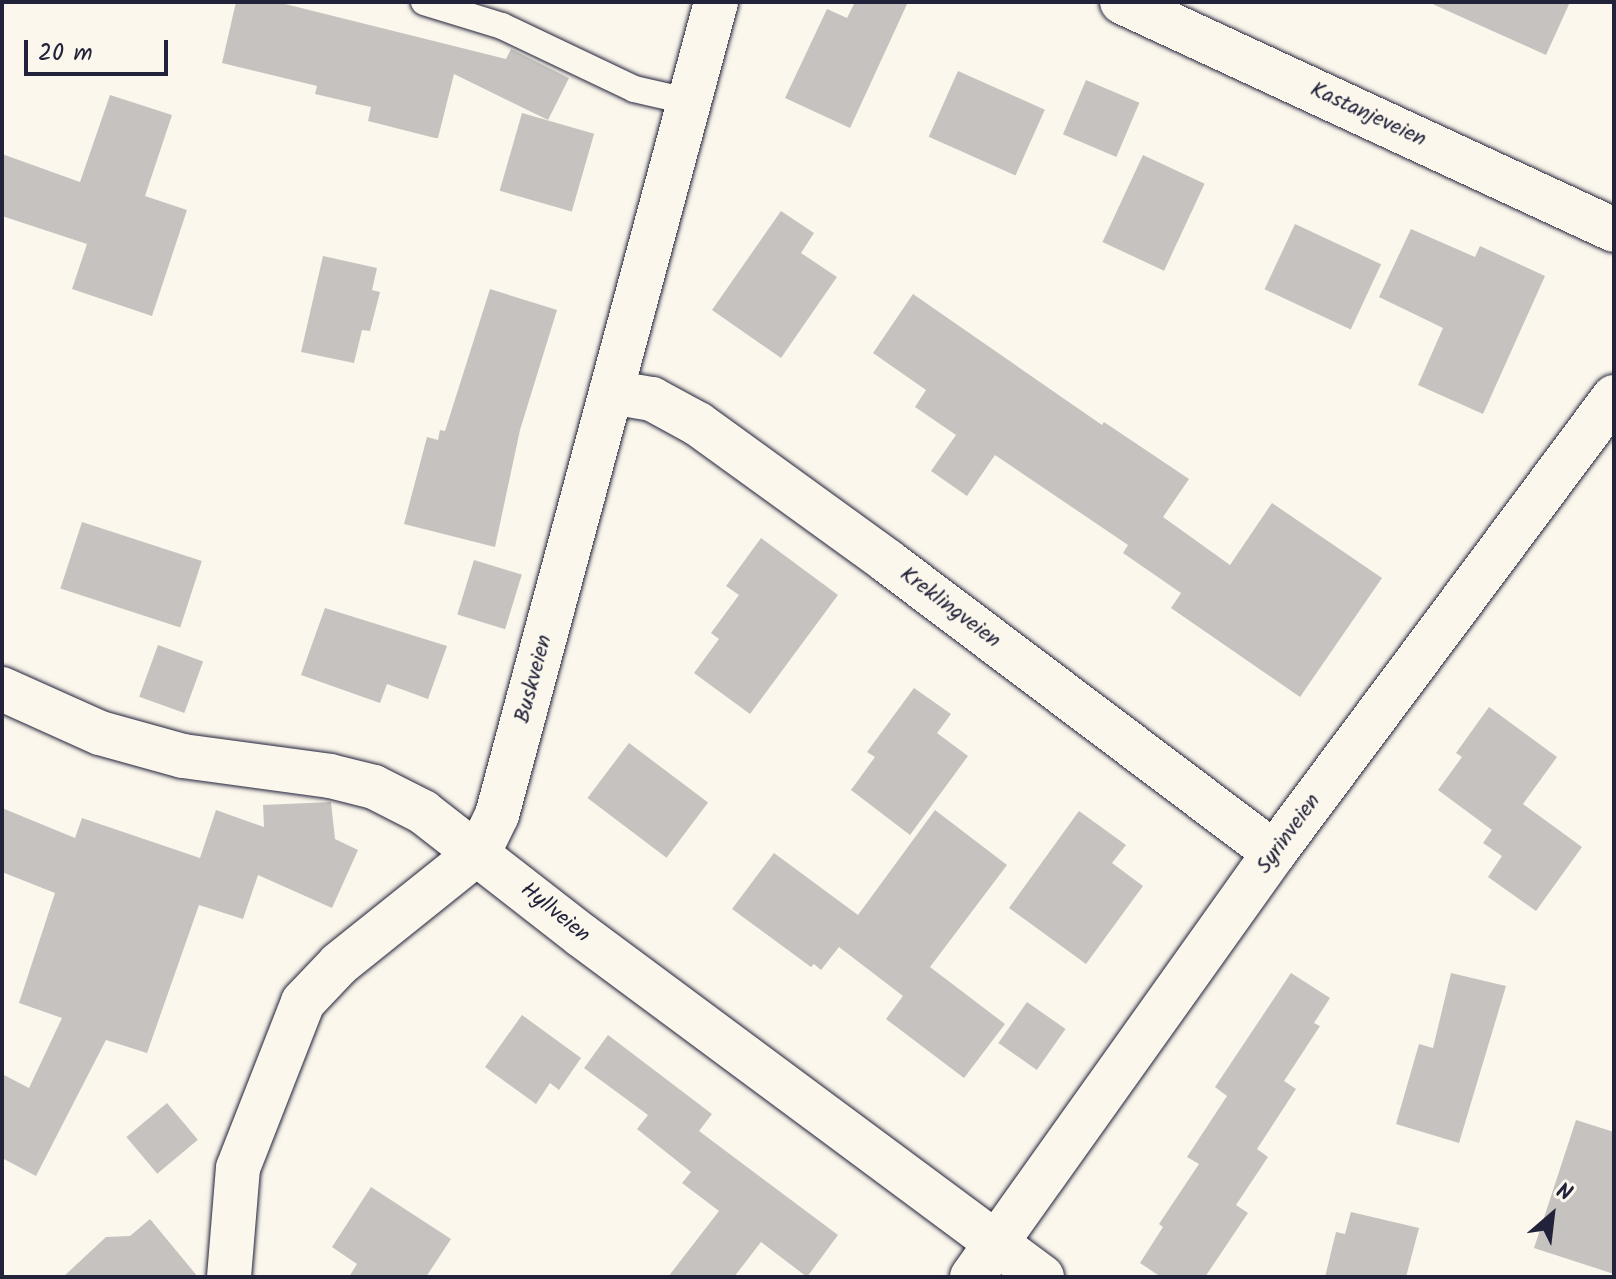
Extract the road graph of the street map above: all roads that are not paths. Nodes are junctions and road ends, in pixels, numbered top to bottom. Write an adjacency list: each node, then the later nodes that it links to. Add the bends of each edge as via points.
1 (424, 2): 4 (lane, via 502,26 634,89)
2 (716, 2): 4 (street, Buskveien)
3 (1122, 2): 5 (street, Kastanjeveien)
4 (687, 101): 6 (street, Buskveien)
5 (1614, 230)
6 (611, 392): 9 (street, Buskveien, via 497,815); 10 (street, Kreklingveien, via 652,399 698,424)
7 (1614, 397): 10 (street, Syrinveien)
8 (2, 689): 9 (street, Hyllveien, via 100,733 183,756 374,787 423,812)
9 (479, 852): 11 (street, Hyllveien); 12 (street, Buskveien, via 339,964 303,1002 238,1168)
10 (1274, 853): 11 (street, Syrinveien)
11 (984, 1260): 13 (street, Hyllveien)
12 (229, 1277)
13 (1042, 1277)

